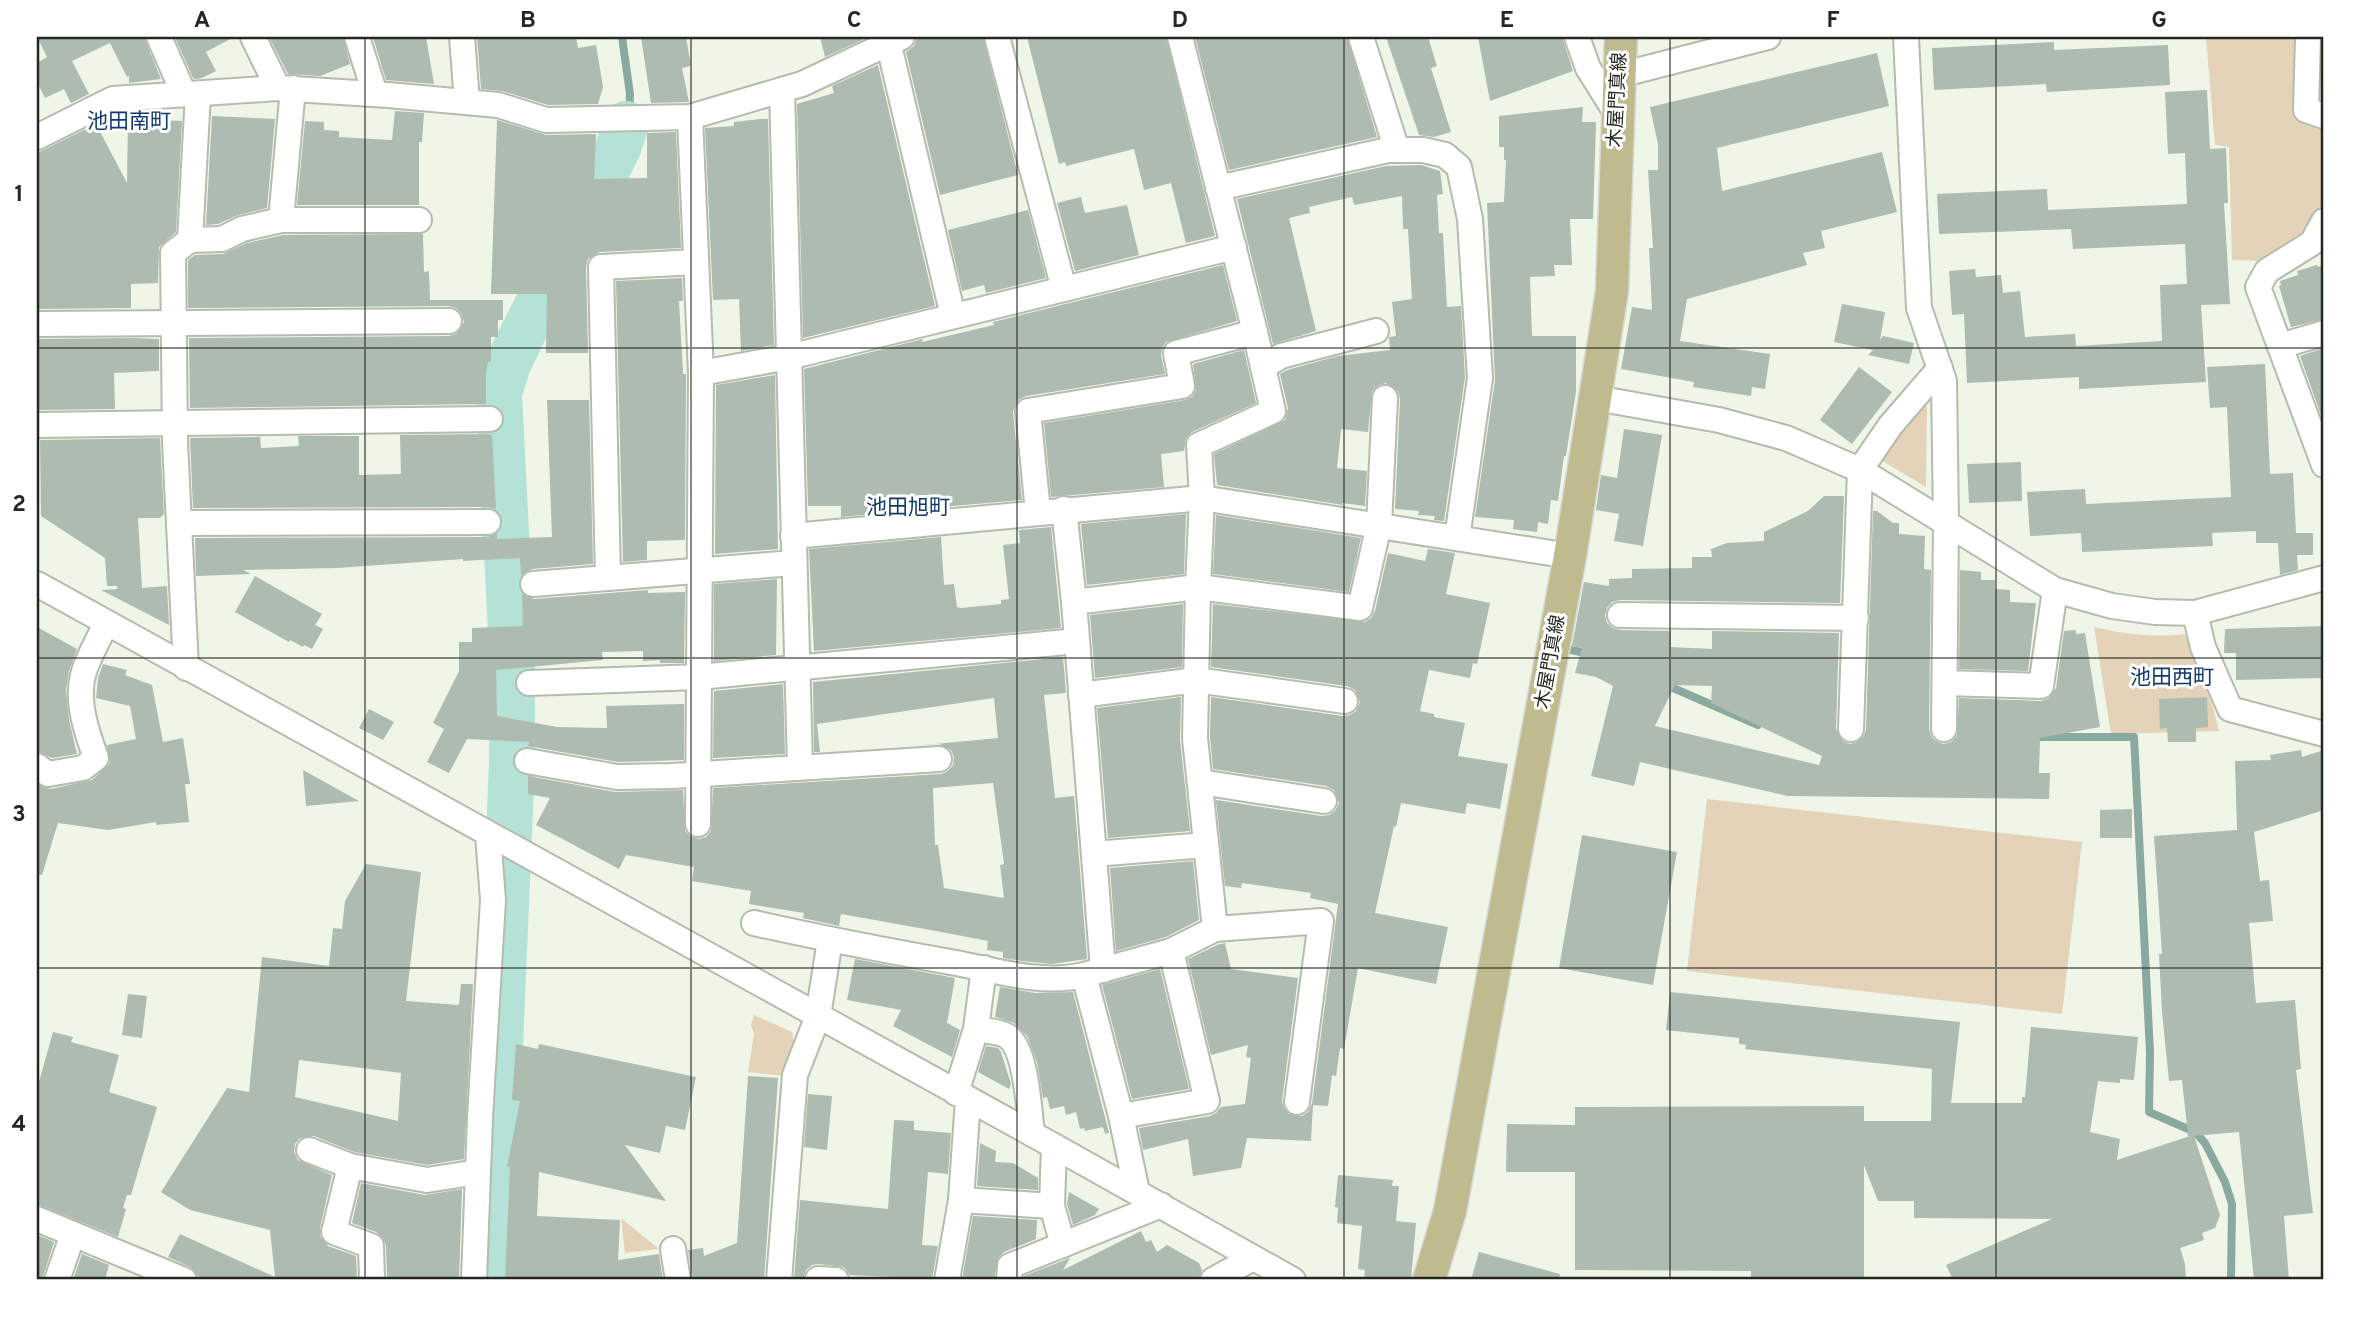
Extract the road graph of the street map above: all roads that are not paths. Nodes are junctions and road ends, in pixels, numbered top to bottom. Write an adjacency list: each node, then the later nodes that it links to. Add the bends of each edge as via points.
1 (159, 37): 17 (street)
2 (253, 37): 15 (street)
3 (357, 37): 18 (street)
4 (462, 37): 19 (street)
5 (997, 37): 32 (street)
6 (1180, 37): 25 (street)
7 (1361, 37): 24 (street)
8 (1577, 37): 20 (street, via 1588,68)
9 (1621, 37): 14 (main road, 木屋門真線)
10 (1768, 37): 14 (street)
11 (1906, 37): 43 (street, via 1919,308)
12 (2308, 37): 21 (street, via 2306,110)
13 (893, 39): 16 (street); 33 (street)
14 (1620, 75): 20 (main road, 木屋門真線)
15 (286, 88): 17 (street); 18 (street); 26 (street)
16 (782, 90): 22 (street); 41 (street)
17 (191, 94): 23 (street, via 113,99); 29 (street)
18 (375, 94): 19 (street)
19 (467, 102): 22 (street, via 498,105 546,120)
20 (1618, 116): 46 (main road, 木屋門真線, via 1612,291)
21 (2324, 116)
22 (690, 117): 31 (street)
23 (37, 137)
24 (1397, 150): 25 (street); 60 (street, via 1445,155 1459,167 1470,219 1480,378)
25 (1218, 188): 30 (street)
26 (281, 220): 27 (street); 29 (street, via 222,239)
27 (419, 220)
28 (2324, 221): 40 (street, via 2312,243 2267,271 2258,287)
29 (190, 240): 34 (street, via 173,253)
30 (1234, 247): 32 (street); 38 (street)
31 (696, 262): 44 (street); 64 (street, via 601,267)
32 (1064, 289): 33 (street)
33 (953, 316): 41 (street)
34 (174, 321): 35 (street); 36 (street); 48 (street)
35 (449, 321)
36 (37, 324)
37 (1376, 331): 42 (street, via 1281,356)
38 (1255, 332): 42 (street); 54 (street, via 1177,353 1182,386 1028,411)
39 (2324, 333): 40 (street)
40 (2280, 345): 50 (street)
41 (789, 357): 44 (street); 59 (street)
42 (1263, 367): 52 (street, via 1273,411 1199,445)
43 (1940, 368): 51 (street, via 1890,426); 57 (street)
44 (701, 373): 63 (street)
45 (1385, 398): 58 (street)
46 (1596, 398): 51 (street, via 1719,420 1786,438); 61 (main road, 木屋門真線)
47 (490, 419): 48 (street)
48 (175, 423): 49 (street); 56 (street)
49 (37, 425)
50 (2323, 456)
51 (1860, 470): 57 (street); 73 (street)
52 (1202, 498): 53 (street); 58 (street); 68 (street)
53 (1064, 509): 54 (street); 70 (street)
54 (1038, 512): 59 (street)
55 (488, 522): 56 (street)
56 (180, 523): 76 (street)
57 (1946, 523): 69 (street); 81 (street)
58 (1380, 525): 60 (street); 68 (street, via 1360,608)
59 (793, 536): 62 (street)
60 (1457, 538): 61 (street)
61 (1570, 556): 133 (main road, 木屋門真線, via 1450,1211)
62 (794, 564): 63 (street); 77 (street)
63 (699, 571): 64 (street); 78 (street)
64 (608, 578): 67 (street)
65 (2324, 578): 71 (street)
66 (37, 584): 74 (street)
67 (533, 584)
68 (1198, 587): 70 (street); 79 (street)
69 (2055, 590): 71 (street, via 2112,606); 81 (street, via 2041,685)
70 (1074, 602): 75 (street)
71 (2195, 613): 86 (street, via 2203,648 2230,709)
72 (1620, 615): 73 (street)
73 (1856, 618): 84 (street)
74 (106, 623): 76 (street); 89 (street, via 83,674 80,697 96,758 83,768 48,774)
75 (1077, 641): 77 (street); 82 (street)
76 (186, 668): 95 (street)
77 (797, 669): 78 (street); 90 (street)
78 (699, 677): 80 (street); 91 (street)
79 (1196, 680): 82 (street); 83 (street); 92 (street)
80 (529, 683)
81 (1946, 683): 85 (street)
82 (1081, 695): 97 (street)
83 (1345, 701)
84 (1851, 729)
85 (1944, 729)
86 (2324, 734)
87 (939, 759): 90 (street)
88 (527, 761): 91 (street, via 617,777)
89 (37, 766)
90 (800, 767): 91 (street)
91 (698, 774): 94 (street)
92 (1200, 782): 93 (street); 96 (street)
93 (1324, 801)
94 (698, 824)
95 (491, 836): 104 (street); 113 (street, via 493,900)
96 (1206, 845): 97 (street); 99 (street)
97 (1094, 854): 103 (street)
98 (754, 923): 100 (street)
99 (1215, 929): 101 (street); 107 (street, via 1321,920)
100 (830, 940): 102 (street); 104 (street)
101 (1171, 951): 103 (street); 108 (street, via 1207,1101)
102 (984, 968): 103 (street, via 1033,977); 105 (street)
103 (1093, 972): 108 (street)
104 (818, 1016): 106 (street); 128 (street, via 795,1076)
105 (976, 1029): 106 (street); 109 (street, via 1006,1034 1017,1044)
106 (962, 1096): 109 (street); 115 (street)
107 (1297, 1102)
108 (1121, 1116): 114 (street)
109 (1032, 1134): 110 (street)
110 (1054, 1146): 114 (street); 117 (street)
111 (309, 1150): 112 (street)
112 (351, 1166): 113 (street, via 427,1180); 125 (street, via 334,1232 371,1246)
113 (478, 1172): 126 (street)
114 (1137, 1192): 116 (street)
115 (961, 1200): 117 (street); 129 (street)
116 (1161, 1205): 120 (street); 122 (street)
117 (1052, 1206): 120 (street)
118 (37, 1219): 119 (street)
119 (73, 1234): 123 (street); 124 (street)
120 (1063, 1245): 130 (street, via 1010,1266)
121 (673, 1250): 127 (street)
122 (1253, 1258): 131 (street); 132 (street)
123 (57, 1280)
124 (184, 1280)
125 (372, 1280)
126 (474, 1280)
127 (678, 1280)
128 (779, 1280)
129 (947, 1280)
130 (1009, 1280)
131 (1213, 1280)
132 (1293, 1280)
133 (1429, 1280)

